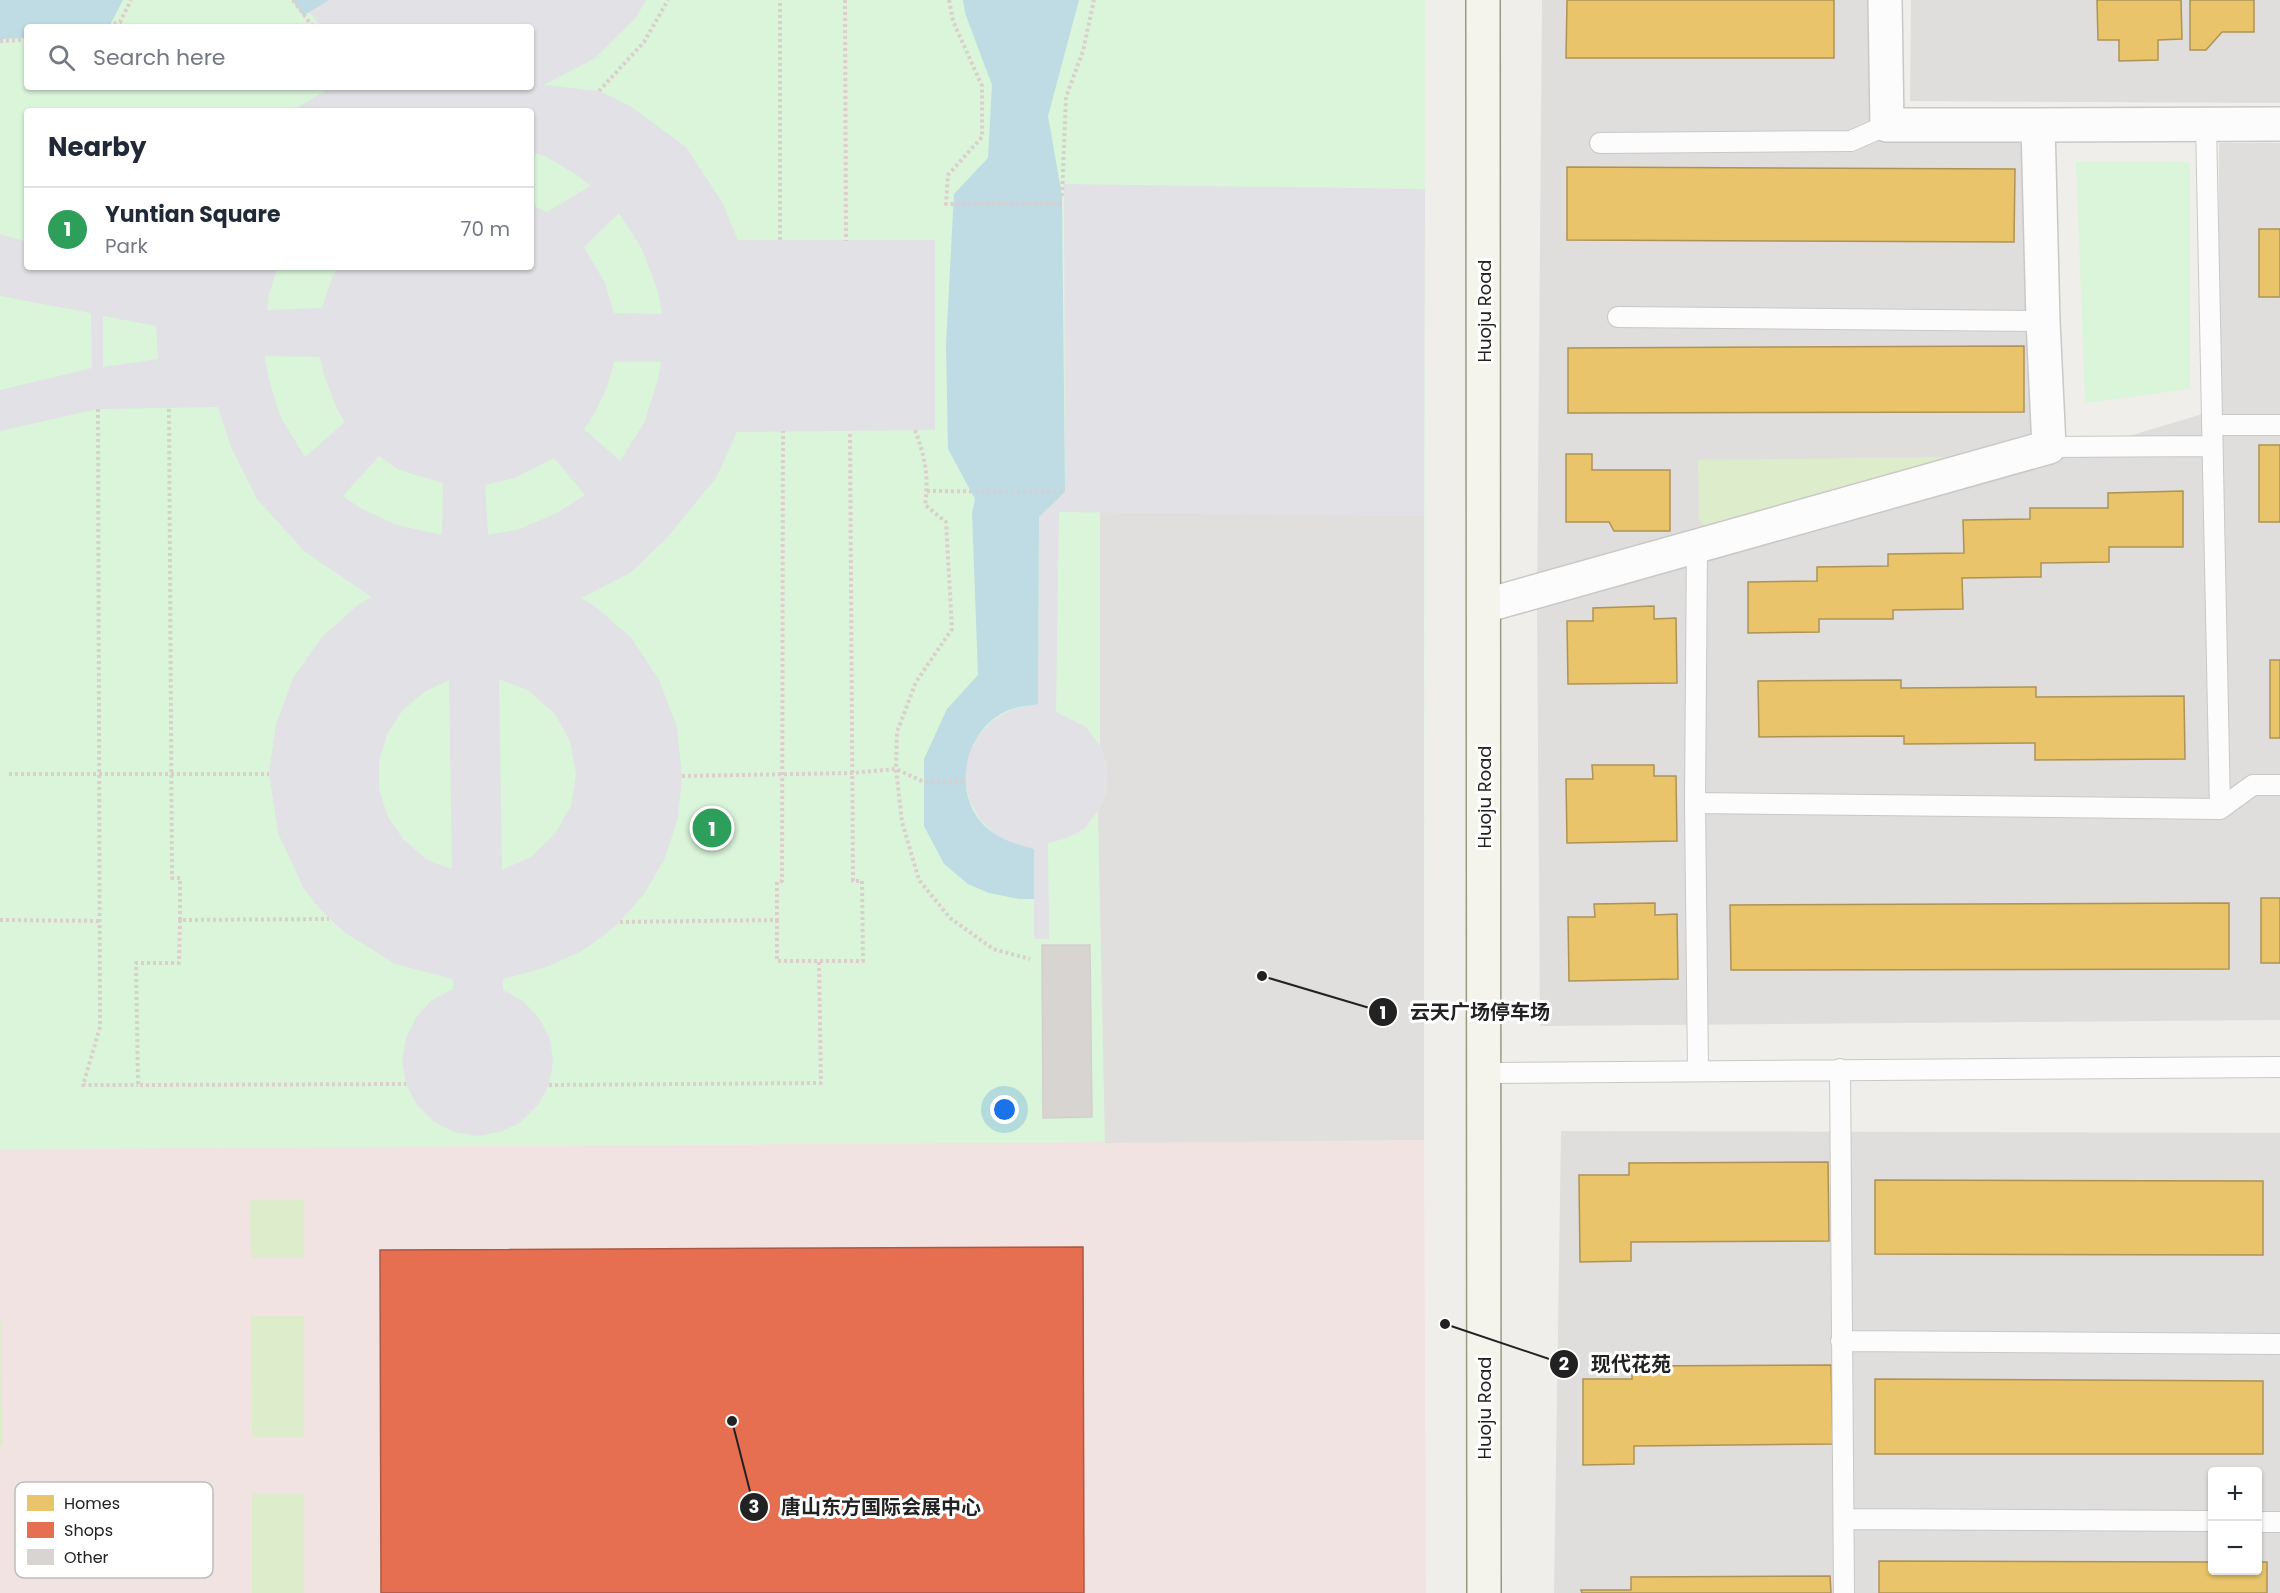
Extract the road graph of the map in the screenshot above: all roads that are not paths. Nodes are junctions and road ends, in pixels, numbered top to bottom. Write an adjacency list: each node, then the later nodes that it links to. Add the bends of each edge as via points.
1 (1484, 0): 15 (street, Huoju Road)
2 (1885, 0): 3 (street)
3 (1887, 124): 4 (street); 7 (lane, via 1851,141)
4 (2038, 124): 6 (street); 9 (street)
5 (2280, 124): 6 (street)
6 (2206, 125): 10 (lane)
7 (1600, 143)
8 (1618, 317): 9 (lane)
9 (2043, 321): 13 (street)
10 (2212, 425): 11 (lane); 12 (lane)
11 (2280, 425)
12 (2212, 446): 13 (lane); 18 (lane)
13 (2049, 447): 14 (street)
14 (1696, 546): 15 (street); 17 (lane)
15 (1484, 606): 22 (street, Huoju Road)
16 (2280, 785): 18 (lane, via 2253,785)
17 (1695, 803): 18 (lane); 21 (lane)
18 (2220, 809)
19 (2280, 1067): 20 (lane)
20 (1840, 1069): 21 (lane); 23 (lane)
21 (1698, 1071): 22 (lane)
22 (1484, 1073): 29 (street, Huoju Road)
23 (1841, 1341): 24 (lane); 25 (lane)
24 (2280, 1344)
25 (1844, 1519): 26 (lane); 30 (lane)
26 (2208, 1521)
27 (2262, 1522): 28 (lane)
28 (2280, 1522)
29 (1484, 1593)
30 (1844, 1593)

